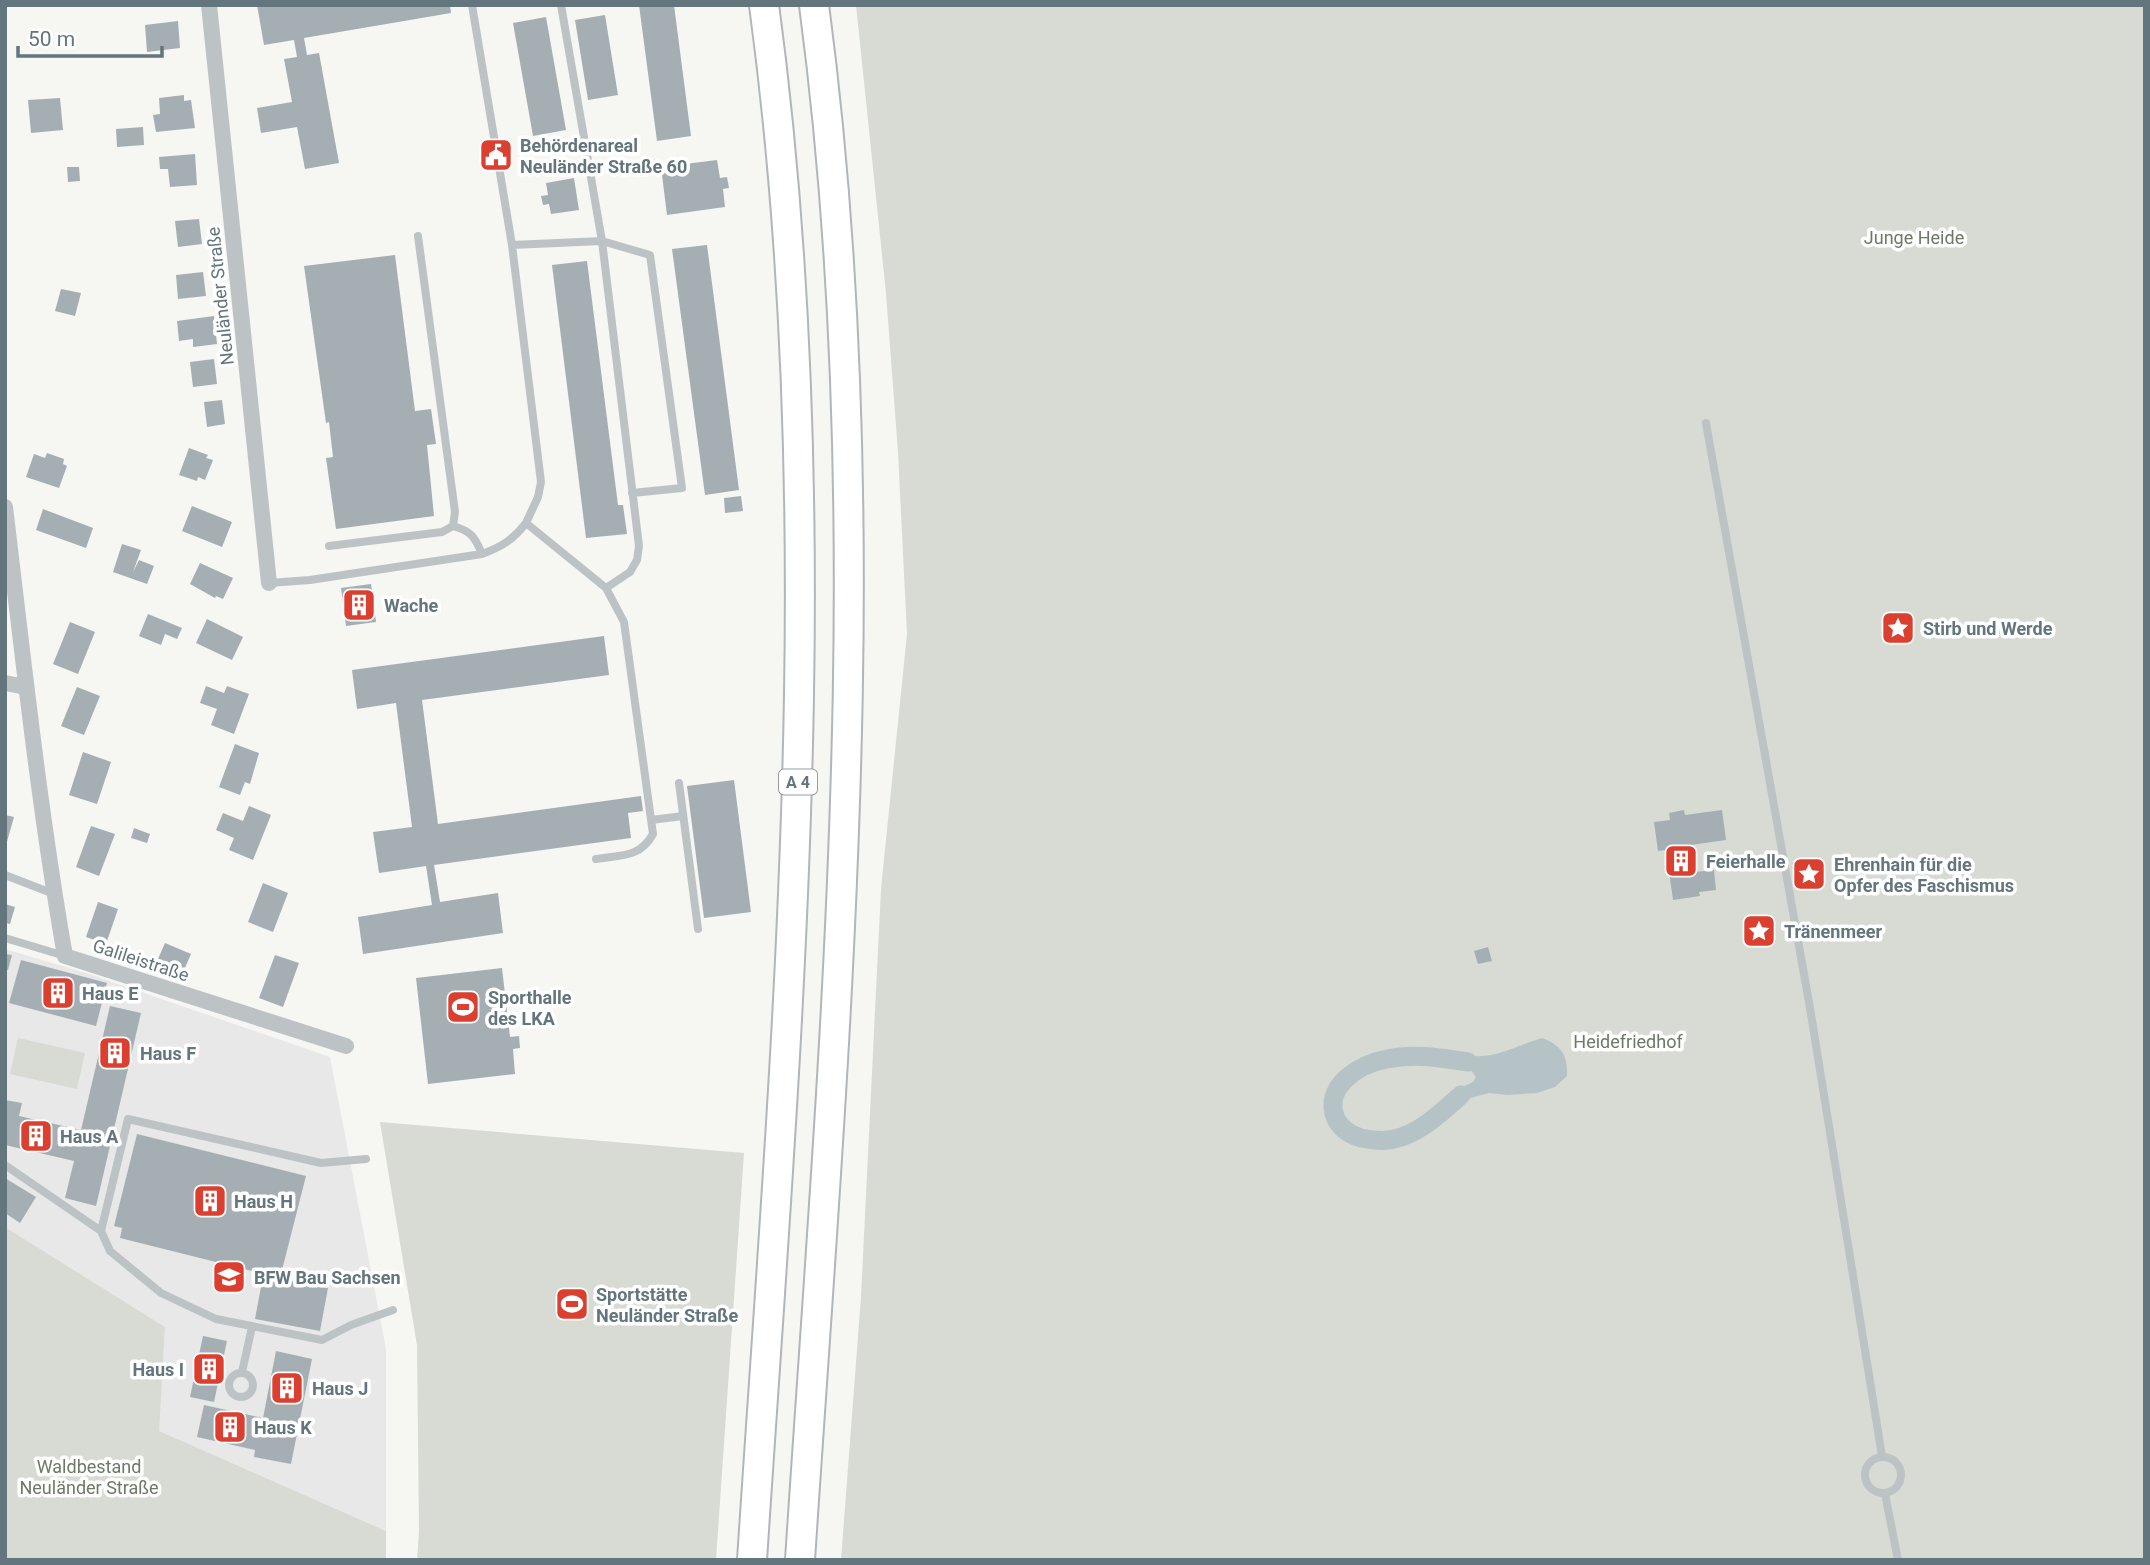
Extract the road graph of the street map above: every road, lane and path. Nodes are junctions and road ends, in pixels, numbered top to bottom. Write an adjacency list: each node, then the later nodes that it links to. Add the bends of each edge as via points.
1 (209, 5): 16 (street, Neuländer Straße)
2 (472, 5): 8 (lane)
3 (561, 5): 7 (lane)
4 (764, 5): 38 (highway, A 4, via 783,161 790,270 800,674 792,957)
5 (814, 5): 39 (highway, via 840,267 850,571 838,977)
6 (418, 236): 13 (lane, via 455,512)
7 (602, 241): 8 (lane); 10 (lane); 10 (lane, via 650,255 682,488)
8 (512, 245): 12 (lane, via 541,482)
9 (1706, 423): 36 (lane, via 1810,1008)
10 (632, 493): 17 (lane, via 637,561 630,572)
11 (5, 507): 19 (street, Galileistraße)
12 (526, 523): 15 (lane, via 503,546); 17 (lane)
13 (453, 526): 14 (lane); 15 (lane, via 474,535)
14 (329, 546)
15 (482, 554): 16 (lane)
16 (269, 583)
17 (606, 588): 22 (lane, via 624,622)
18 (5, 683): 19 (street)
19 (26, 687): 25 (street, Galileistraße)
20 (679, 783): 21 (lane)
21 (683, 816): 22 (lane); 26 (lane)
22 (651, 820): 23 (lane, via 653,834 637,853)
23 (596, 859)
24 (5, 875): 25 (lane)
25 (54, 894): 28 (street, Galileistraße)
26 (698, 929)
27 (5, 938): 28 (lane)
28 (65, 956): 29 (street, Galileistraße)
29 (346, 1046)
30 (366, 1159): 32 (lane, via 321,1163 128,1119)
31 (5, 1165): 32 (lane)
32 (101, 1231): 34 (lane, via 110,1251 161,1293 216,1319)
33 (393, 1310): 34 (lane, via 322,1340)
34 (253, 1326): 35 (lane)
35 (242, 1373)
36 (1882, 1457): 37 (lane, via 1892,1460 1901,1480); 37 (lane, via 1871,1461 1864,1477 1871,1490)
37 (1885, 1494): 40 (lane)
38 (752, 1560)
39 (800, 1560)
40 (1898, 1560)

